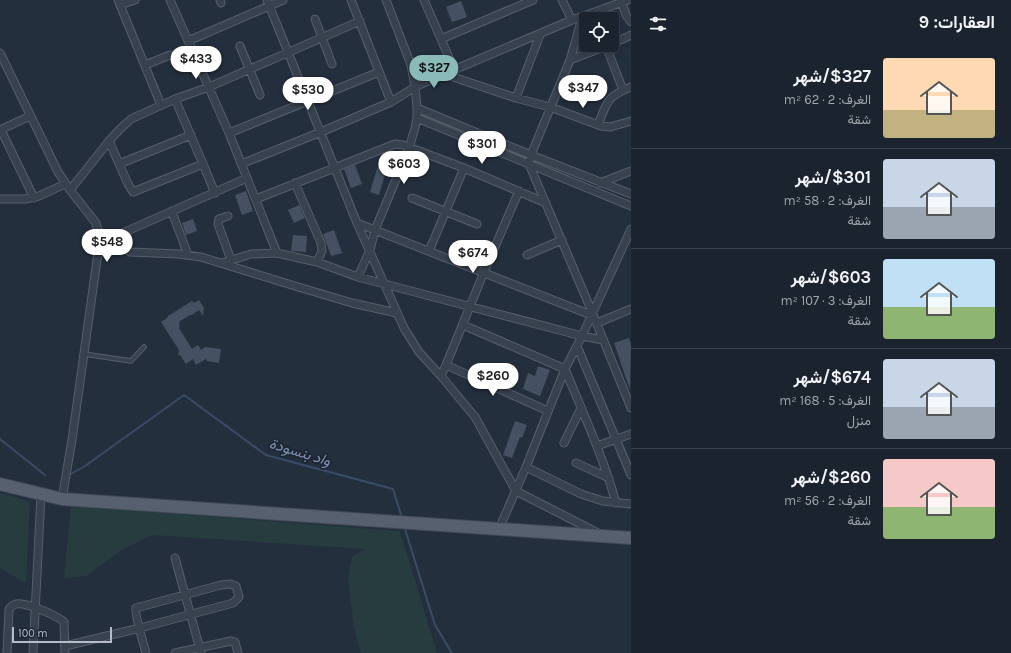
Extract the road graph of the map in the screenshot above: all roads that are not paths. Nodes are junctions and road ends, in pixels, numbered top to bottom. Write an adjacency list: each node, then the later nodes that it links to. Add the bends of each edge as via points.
1 (135, 0): 10 (street)
2 (170, 0): 24 (street)
3 (283, 0): 11 (street)
4 (351, 0): 16 (street)
5 (386, 0): 39 (street, via 411,66)
6 (424, 0): 22 (street)
7 (533, 0): 22 (street)
8 (562, 0): 15 (street)
9 (624, 1): 12 (street); 17 (street, via 626,15)
10 (119, 2): 33 (street)
11 (268, 3): 24 (street); 26 (street)
12 (597, 12)
13 (315, 19): 21 (street)
14 (579, 19): 15 (street)
15 (572, 20): 19 (street)
16 (360, 21): 21 (street); 36 (street)
17 (631, 22)
18 (579, 28): 31 (street)
19 (540, 35): 35 (street); 43 (street)
20 (631, 35): 23 (street)
21 (322, 37): 26 (street); 32 (street)
22 (441, 39): 35 (street)
23 (619, 40)
24 (188, 41): 38 (street)
25 (240, 46): 34 (street)
26 (288, 52): 34 (street); 45 (street)
27 (591, 52): 31 (street)
28 (611, 52): 41 (street)
29 (0, 53): 50 (street)
30 (170, 55): 33 (street)
31 (570, 60): 48 (street)
32 (332, 64)
33 (145, 65): 47 (street)
34 (249, 68): 38 (street); 42 (street)
35 (454, 69): 37 (street)
36 (379, 72): 45 (street); 46 (street)
37 (444, 74): 39 (street); 43 (street)
38 (209, 87): 44 (street); 56 (street)
39 (415, 87): 46 (street); 49 (street)
40 (631, 87): 41 (street)
41 (622, 90): 53 (street, via 608,99)
42 (260, 95)
43 (516, 98): 48 (street)
44 (175, 99): 47 (street); 57 (street)
45 (308, 101): 55 (street); 56 (street)
46 (391, 102): 55 (street)
47 (161, 105): 58 (street, via 131,119)
48 (550, 107): 53 (street); 60 (street)
49 (417, 108): 51 (street); 60 (street)
50 (30, 116): 54 (street); 71 (street)
51 (417, 118): 59 (street); 64 (street)
52 (631, 121): 53 (street, via 610,127)
53 (598, 125)
54 (0, 130): 76 (street)
55 (321, 132): 63 (street); 65 (street)
56 (229, 133): 63 (street)
57 (191, 135): 61 (street); 62 (street)
58 (109, 141): 61 (street); 72 (street)
59 (409, 148): 65 (street, via 392,144); 66 (street); 88 (street)
60 (531, 155): 64 (street); 70 (street)
61 (119, 164): 62 (street, via 134,192)
62 (204, 164): 74 (street)
63 (242, 164): 68 (street)
64 (529, 164): 80 (street); 81 (street)
65 (336, 167): 69 (street); 85 (street)
66 (464, 168): 73 (street); 83 (street)
67 (631, 171): 70 (street)
68 (247, 178): 74 (street); 79 (street)
69 (295, 183): 79 (street); 98 (street, via 321,243 322,251)
70 (600, 183): 75 (street)
71 (65, 184): 72 (street); 76 (street)
72 (70, 190): 91 (street, via 96,223)
73 (519, 191): 80 (street); 100 (street)
74 (215, 193): 82 (street)
75 (631, 194)
76 (34, 198): 78 (street)
77 (412, 198): 83 (street)
78 (0, 199)
79 (256, 200): 94 (street)
80 (546, 203): 90 (street)
81 (631, 206)
82 (172, 212): 89 (street); 95 (street)
83 (446, 212): 86 (street); 93 (street)
84 (228, 216): 97 (street, via 219,219 218,224)
85 (357, 222): 88 (street); 92 (street)
86 (477, 224)
87 (631, 229): 106 (street)
88 (375, 230): 92 (street); 93 (street)
89 (117, 236): 91 (street); 95 (street, via 130,252)
90 (562, 240): 96 (street); 106 (street)
91 (100, 243): 113 (street)
92 (370, 250): 101 (street); 102 (street)
93 (429, 251): 100 (street)
94 (277, 253): 97 (street, via 256,253); 98 (street)
95 (188, 255): 99 (street)
96 (527, 255)
97 (231, 260): 99 (street)
98 (317, 262): 101 (street)
99 (222, 264): 105 (street)
100 (484, 272): 103 (street); 106 (street)
101 (358, 277): 102 (street)
102 (385, 284): 103 (street); 105 (street)
103 (470, 306): 108 (street); 109 (street)
104 (631, 309): 107 (street)
105 (397, 313): 116 (street, via 412,342)
106 (592, 313): 107 (street); 109 (street)
107 (597, 323): 110 (street)
108 (463, 325): 114 (street); 115 (street)
109 (582, 336): 110 (street); 111 (street)
110 (603, 340): 117 (street)
111 (577, 346): 115 (street); 121 (street)
112 (144, 347): 113 (lane, via 131,361)
113 (84, 354): 131 (street)
114 (446, 366): 116 (street); 119 (street)
115 (565, 369): 118 (street); 119 (street)
116 (441, 376): 129 (street, via 475,417)
117 (630, 403)
118 (581, 408): 122 (street); 123 (street)
119 (548, 411): 125 (street)
120 (631, 434): 121 (street)
121 (616, 439): 123 (street); 126 (street)
122 (564, 443)
123 (597, 446): 127 (street)
124 (576, 463): 127 (street)
125 (526, 467): 129 (street); 132 (street, via 581,494)
126 (631, 475)
127 (609, 478): 132 (street)
128 (0, 484): 130 (main road)
129 (516, 491): 134 (street); 135 (street)
130 (41, 495): 131 (main road); 139 (street)
131 (62, 499): 134 (main road)
132 (616, 502): 133 (street)
133 (631, 504)
134 (499, 530): 135 (main road)
135 (603, 536): 136 (main road)
136 (631, 538)
137 (175, 558): 138 (street)
138 (185, 595): 140 (street); 140 (street, via 230,584 236,586 239,593 238,599 233,603); 141 (street, via 136,608)
139 (35, 608): 142 (street, via 64,622); 144 (street, via 17,604 10,609); 145 (street)
140 (190, 615): 141 (street); 143 (street)
141 (140, 628): 142 (street); 146 (street)
142 (65, 649)
143 (200, 650): 147 (street); 148 (street, via 231,641 235,642)
144 (7, 653)
145 (33, 653)
146 (146, 653)
147 (177, 653)
148 (238, 653)

